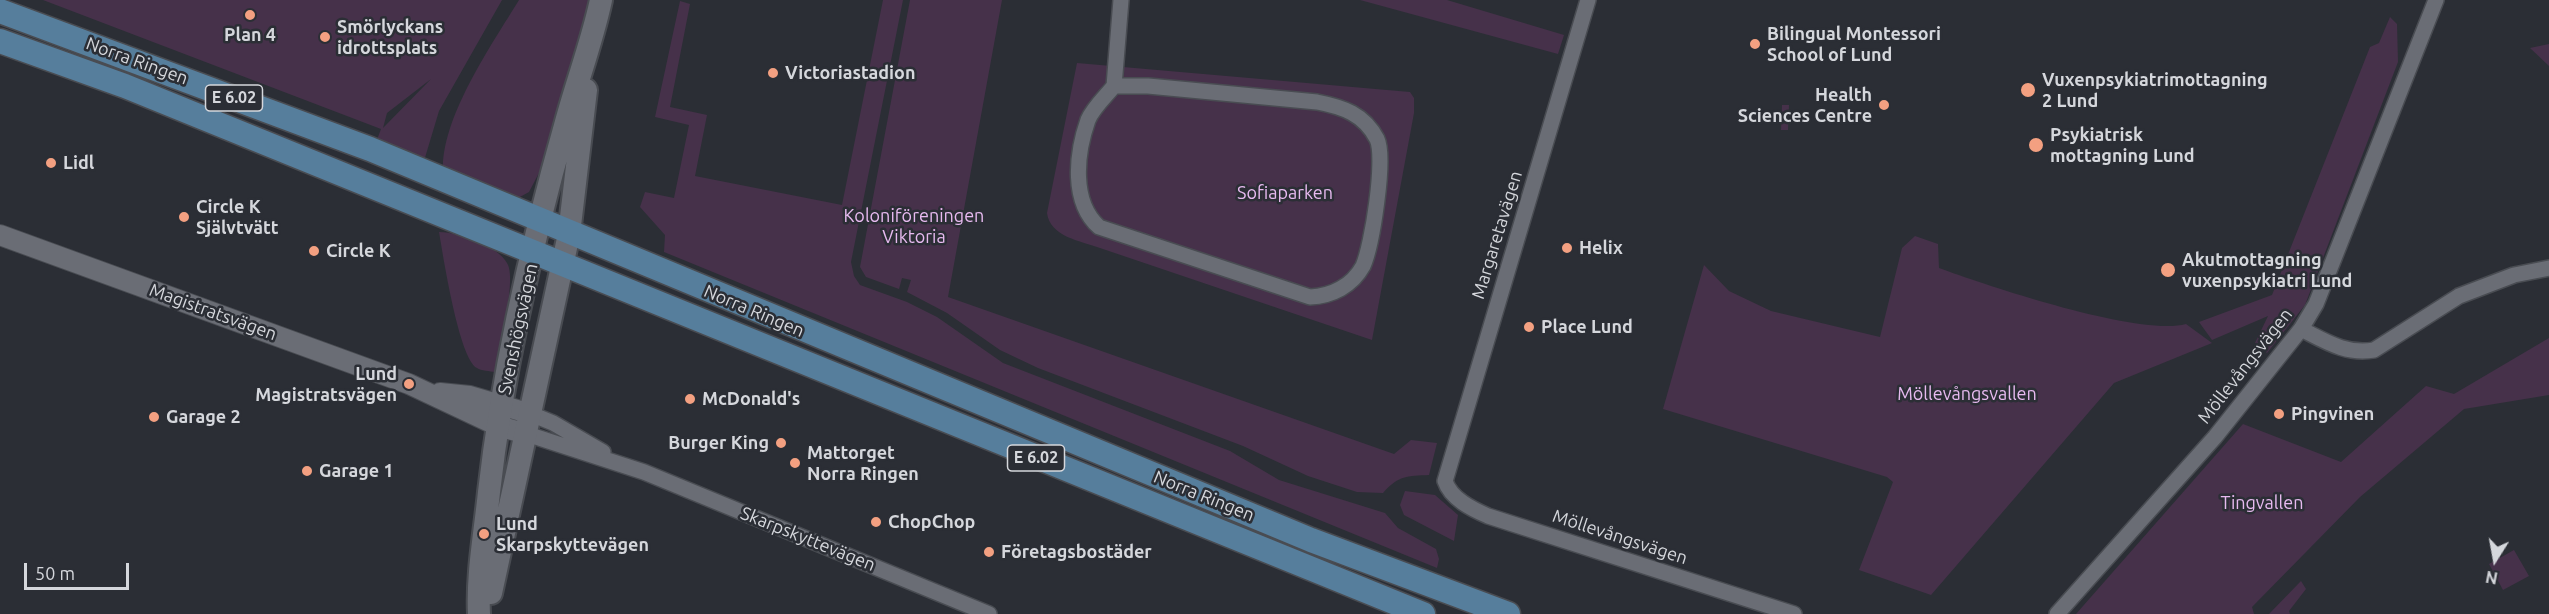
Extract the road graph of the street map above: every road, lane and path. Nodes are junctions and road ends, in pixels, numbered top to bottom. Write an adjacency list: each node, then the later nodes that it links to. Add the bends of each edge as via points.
1 (601, 0): 7 (main road, Svenshögsvägen)
2 (1120, 0): 8 (street)
3 (1588, 0): 18 (street, Margaretavägen)
4 (2436, 0): 15 (street, Möllevångsvägen, via 2316,304)
5 (0, 11): 9 (main road, Norra Ringen / E 6.02, via 370,149)
6 (0, 41): 12 (main road, Norra Ringen / E 6.02, via 125,86)
7 (590, 50): 9 (main road, Svenshögsvägen, via 566,120); 10 (main road, Svenshögsvägen)
8 (1114, 86): 8 (street, via 1089,119 1078,183 1088,217 1099,227 1310,297 1335,293 1362,267 1377,201 1381,158 1377,140 1358,115 1317,102)
9 (540, 222): 10 (main road, Norra Ringen / E 6.02); 12 (main road, Svenshögsvägen)
10 (569, 234): 13 (main road, Svenshögsvägen); 22 (main road, Norra Ringen / E 6.02, via 1311,540)
11 (0, 235): 16 (street, Magistratsvägen)
12 (534, 252): 13 (main road, Norra Ringen / E 6.02); 16 (main road, Svenshögsvägen)
13 (562, 264): 17 (main road, Svenshögsvägen); 21 (main road, Norra Ringen / E 6.02)
14 (2549, 268): 15 (street, via 2514,275 2459,296 2374,350 2345,350)
15 (2301, 329): 24 (street, Möllevångsvägen, via 2215,437)
16 (500, 415): 17 (street, Skarpskyttevägen); 19 (main road, Svenshögsvägen, via 484,534)
17 (529, 424): 19 (main road, Svenshögsvägen, via 495,574); 20 (street, Skarpskyttevägen)
18 (1445, 481): 23 (street, Möllevångsvägen, via 1456,496 1488,516)
19 (481, 614)
20 (989, 614)
21 (1423, 614)
22 (1508, 614)
23 (1794, 614)
24 (2057, 614)

